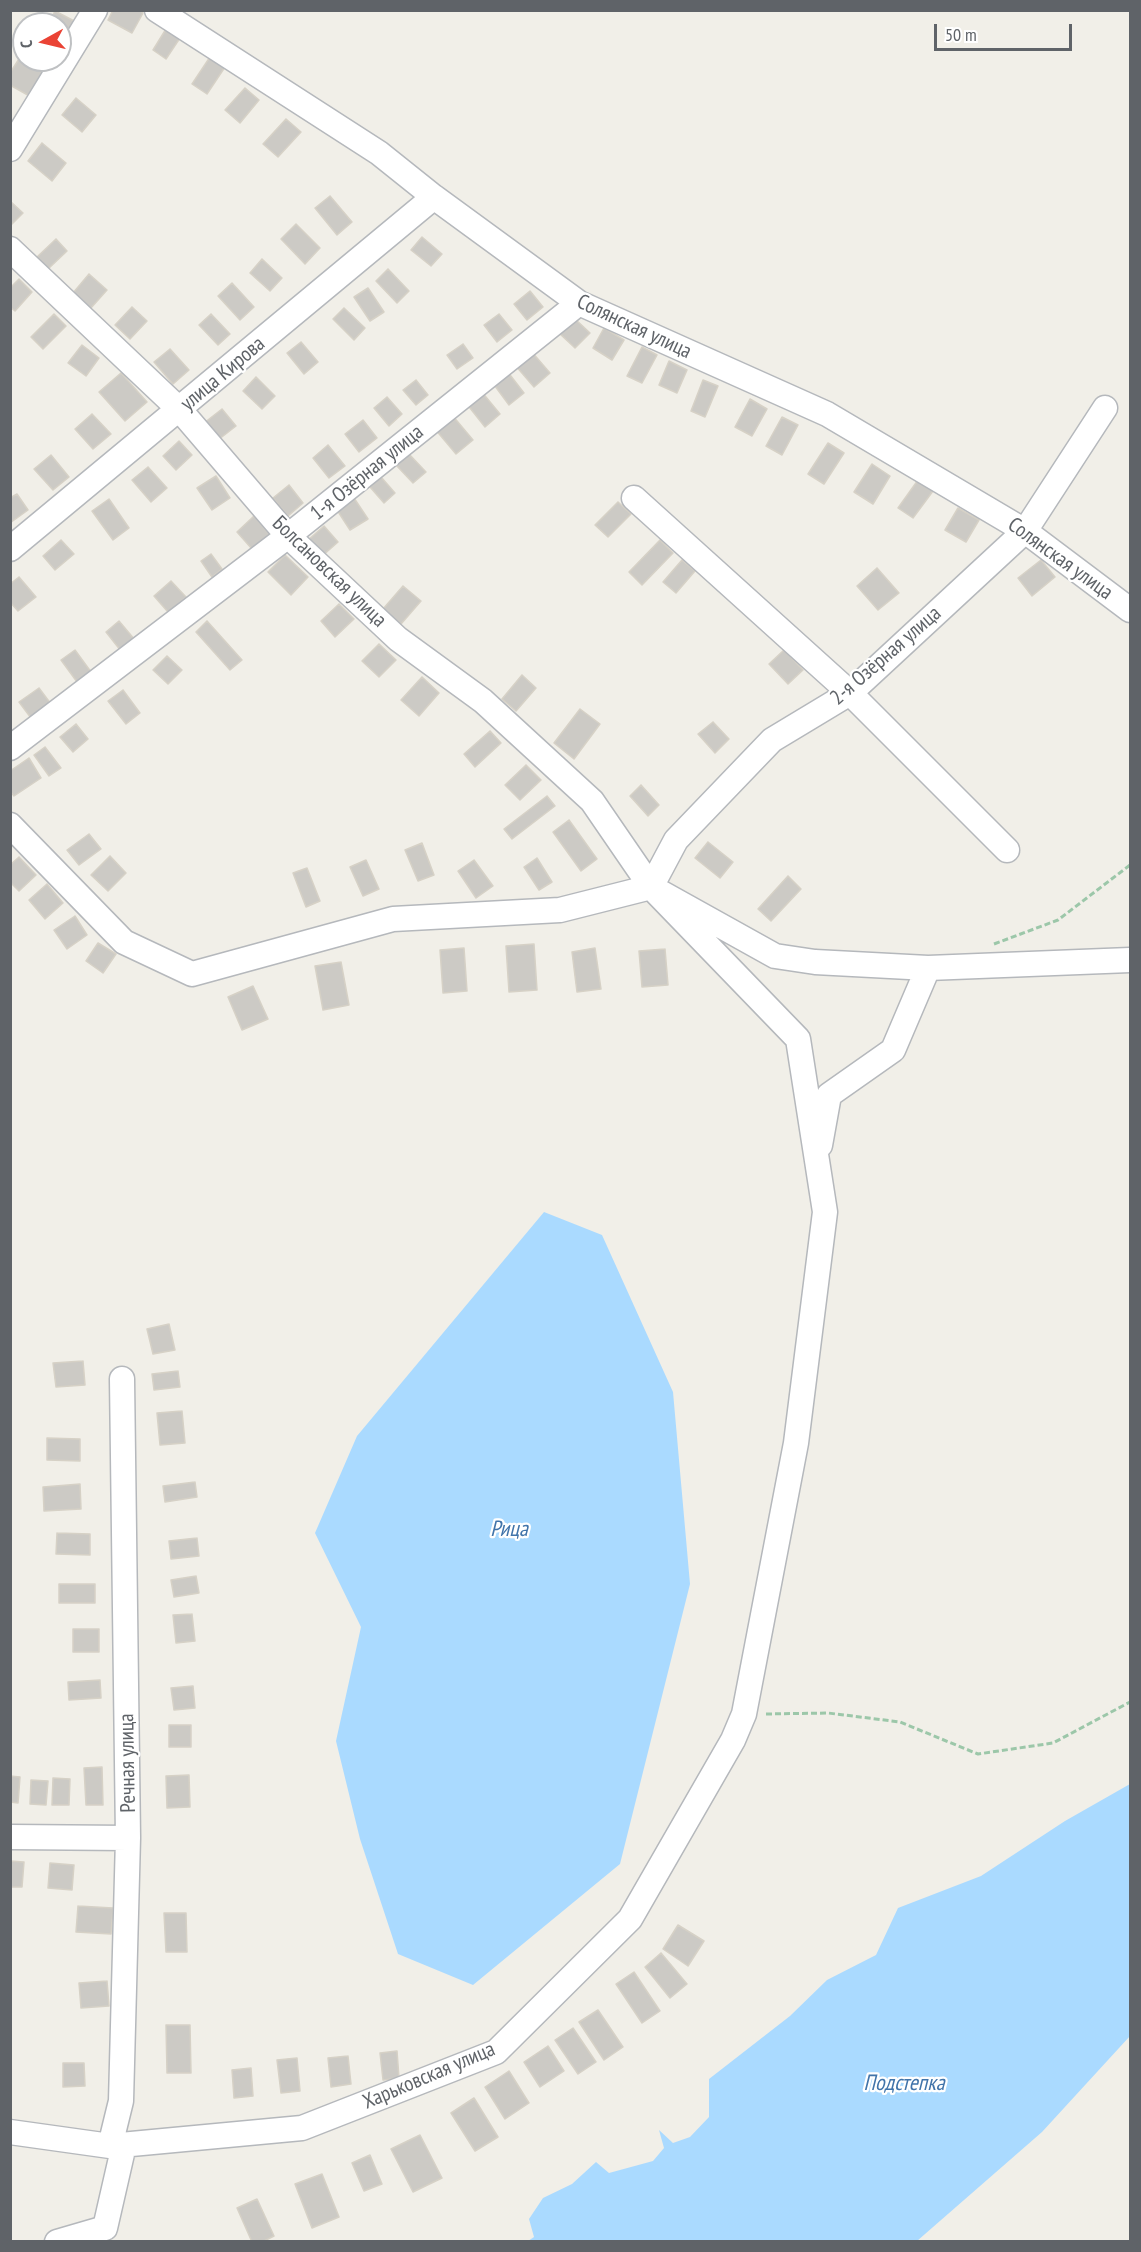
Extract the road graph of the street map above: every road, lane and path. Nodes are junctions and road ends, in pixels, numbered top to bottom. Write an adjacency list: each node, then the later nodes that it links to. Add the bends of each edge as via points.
1 (95, 10): 3 (street)
2 (157, 10): 4 (street, Солянская улица, via 379,153)
3 (10, 149)
4 (434, 197): 6 (street, Солянская улица); 8 (street, улица Кирова)
5 (10, 249): 8 (street, Болсановская улица)
6 (579, 303): 10 (street, Солянская улица, via 827,414); 11 (street, 1-я Озёрная улица)
7 (1105, 408): 10 (street, 2-я Озёрная улица)
8 (180, 410): 11 (street, Болсановская улица); 12 (street, улица Кирова)
9 (634, 498): 14 (street)
10 (1025, 531): 13 (street, Солянская улица); 14 (street, 2-я Озёрная улица)
11 (288, 536): 15 (street, 1-я Озёрная улица); 19 (street, Болсановская улица, via 398,639 483,701 592,801)
12 (10, 549)
13 (1131, 610)
14 (850, 693): 17 (street); 19 (street, 2-я Озёрная улица, via 772,740 676,840)
15 (10, 748)
16 (10, 825): 19 (street, via 124,942 192,974 393,919 560,910)
17 (1007, 850)
18 (1131, 865): 20 (path, via 1058,920)
19 (651, 887): 22 (street, via 775,956); 23 (street, Болсановская улица, via 798,1040)
20 (993, 944)
21 (1131, 960): 22 (street)
22 (928, 968): 23 (street, via 893,1050 829,1095)
23 (817, 1162): 26 (street, Харьковская улица, via 825,1212 796,1443)
24 (122, 1379): 28 (street, Речная улица)
25 (1131, 1702): 26 (path, via 1053,1743 978,1754 900,1722 828,1713)
26 (744, 1714): 30 (street, Харьковская улица, via 733,1740 630,1919 496,2052 302,2128)
27 (10, 1836): 28 (street)
28 (129, 1838): 30 (street, Речная улица)
29 (10, 2132): 30 (street, Харьковская улица)
30 (117, 2145): 31 (street, Речная улица, via 105,2228)
31 (57, 2241)

